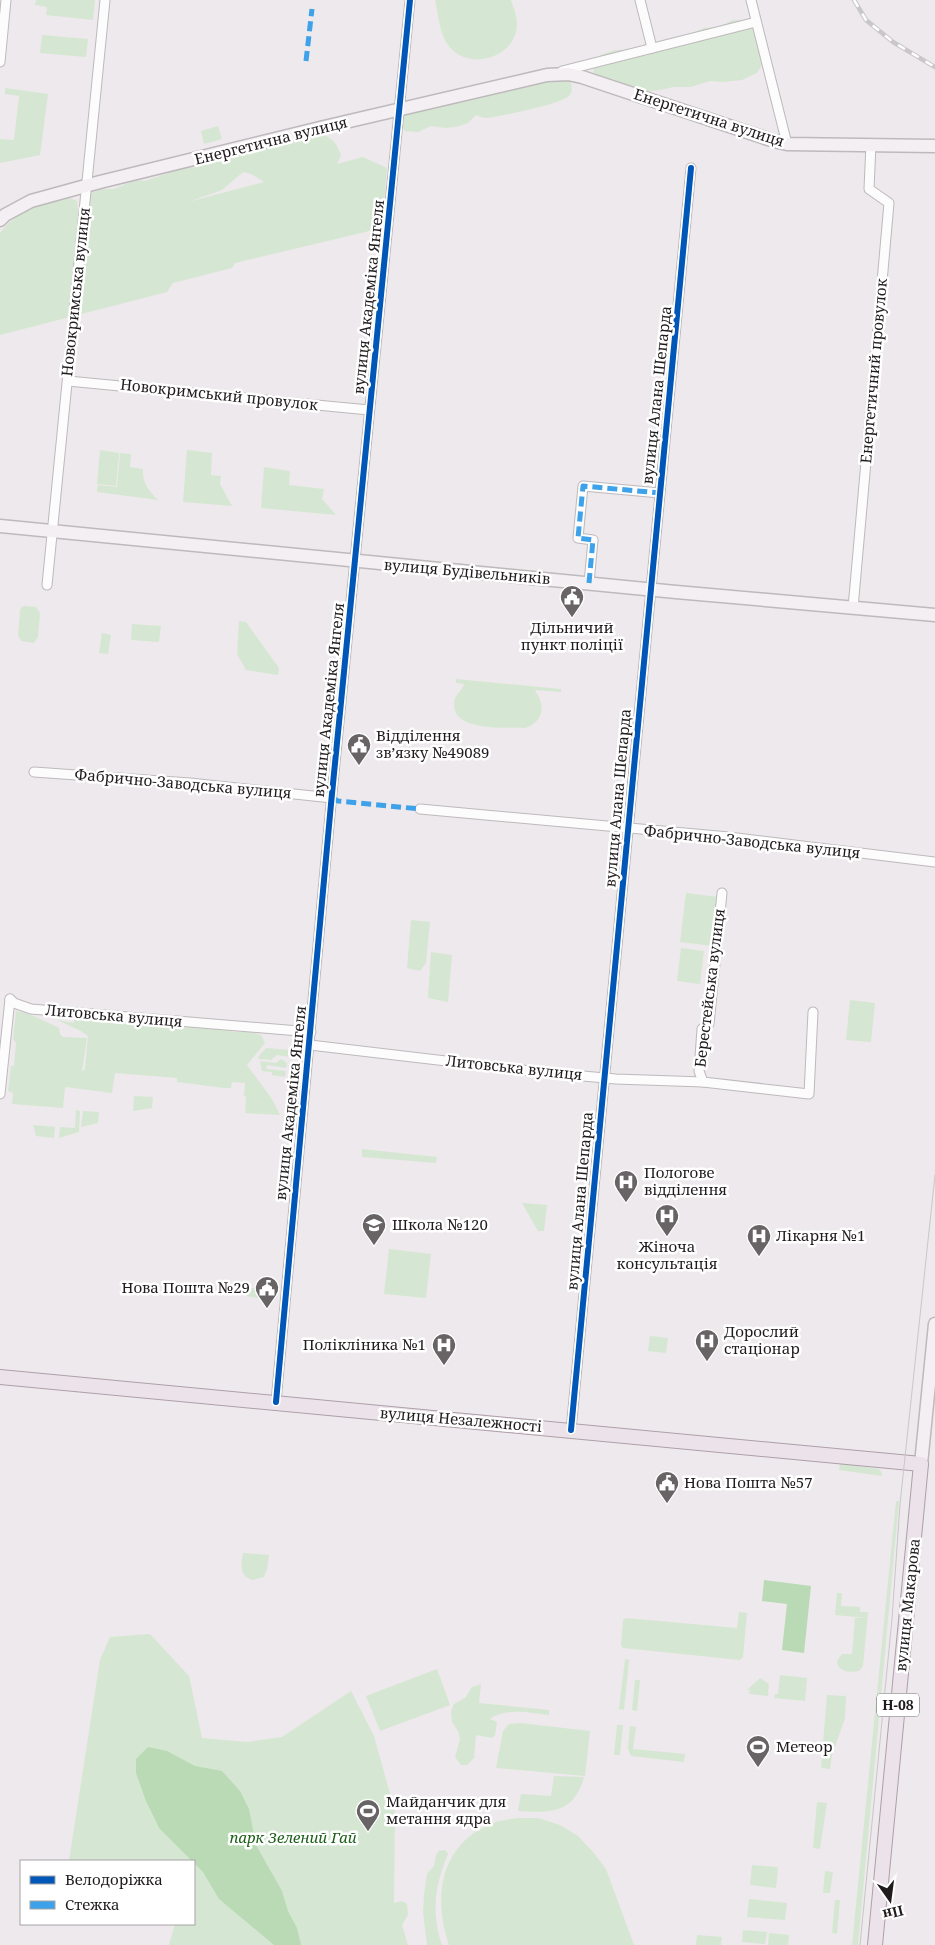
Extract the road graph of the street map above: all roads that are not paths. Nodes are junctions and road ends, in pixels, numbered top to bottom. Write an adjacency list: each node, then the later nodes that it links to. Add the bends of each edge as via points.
1 (6, 0): 8 (street)
2 (105, 0): 15 (street, Новокримська вулиця)
3 (410, 0): 10 (street, вулиця Академіка Янгеля)
4 (640, 0): 7 (street)
5 (750, 0): 6 (street)
6 (756, 22): 7 (street, Енергетична вулиця); 11 (street)
7 (652, 48): 9 (street, Енергетична вулиця)
8 (0, 62)
9 (546, 75): 10 (main road, Енергетична вулиця); 11 (main road, Енергетична вулиця, via 582,76)
10 (400, 109): 15 (main road, Енергетична вулиця); 18 (street, вулиця Академіка Янгеля)
11 (787, 144): 12 (main road, Енергетична вулиця)
12 (871, 144): 13 (main road, Енергетична вулиця); 26 (street, Енергетичний провулок, via 869,189 889,203)
13 (935, 146)
14 (691, 168): 19 (street, вулиця Алана Шепарда)
15 (87, 186): 16 (main road, Енергетична вулиця, via 31,201); 17 (street, Новокримська вулиця)
16 (2, 216)
17 (68, 381): 18 (street, Новокримський провулок); 21 (street, Новокримська вулиця)
18 (369, 410): 22 (street, вулиця Академіка Янгеля)
19 (660, 493): 23 (street, via 583,486 578,538 593,540); 25 (street, вулиця Алана Шепарда)
20 (0, 526): 21 (main road, вулиця Будівельників)
21 (53, 531): 22 (main road, вулиця Будівельників); 24 (street, Новокримська вулиця)
22 (356, 561): 23 (main road, вулиця Будівельників); 29 (street, вулиця Академіка Янгеля)
23 (589, 584): 25 (main road, вулиця Будівельників)
24 (47, 585)
25 (650, 590): 26 (main road, вулиця Будівельників); 31 (street, вулиця Алана Шепарда)
26 (853, 608): 27 (main road, вулиця Будівельників)
27 (935, 616)
28 (34, 772): 29 (street, Фабрично-Заводська вулиця, via 181,782)
29 (332, 798): 35 (street, вулиця Академіка Янгеля)
30 (420, 809): 31 (street, Фабрично-Заводська вулиця)
31 (628, 828): 32 (street, Фабрично-Заводська вулиця); 37 (street, вулиця Алана Шепарда)
32 (935, 862)
33 (722, 893): 38 (street, Берестейська вулиця, via 709,1024 702,1029 699,1071)
34 (813, 1012): 38 (street, Литовська вулиця, via 809,1094)
35 (311, 1032): 36 (street, вулиця Академіка Янгеля); 39 (street, Литовська вулиця, via 31,1009 10,999)
36 (310, 1045): 37 (street, Литовська вулиця); 42 (street, вулиця Академіка Янгеля)
37 (604, 1078): 38 (street, Литовська вулиця); 43 (street, вулиця Алана Шепарда)
38 (704, 1082)
39 (0, 1094)
40 (935, 1324): 44 (main road, вулиця Макарова / Н-08)
41 (0, 1376): 42 (main road, вулиця Незалежності)
42 (276, 1402): 43 (main road, вулиця Незалежності)
43 (571, 1430): 44 (main road, вулиця Незалежності)
44 (921, 1464): 45 (main road, вулиця Макарова / Н-08)
45 (874, 1945)

